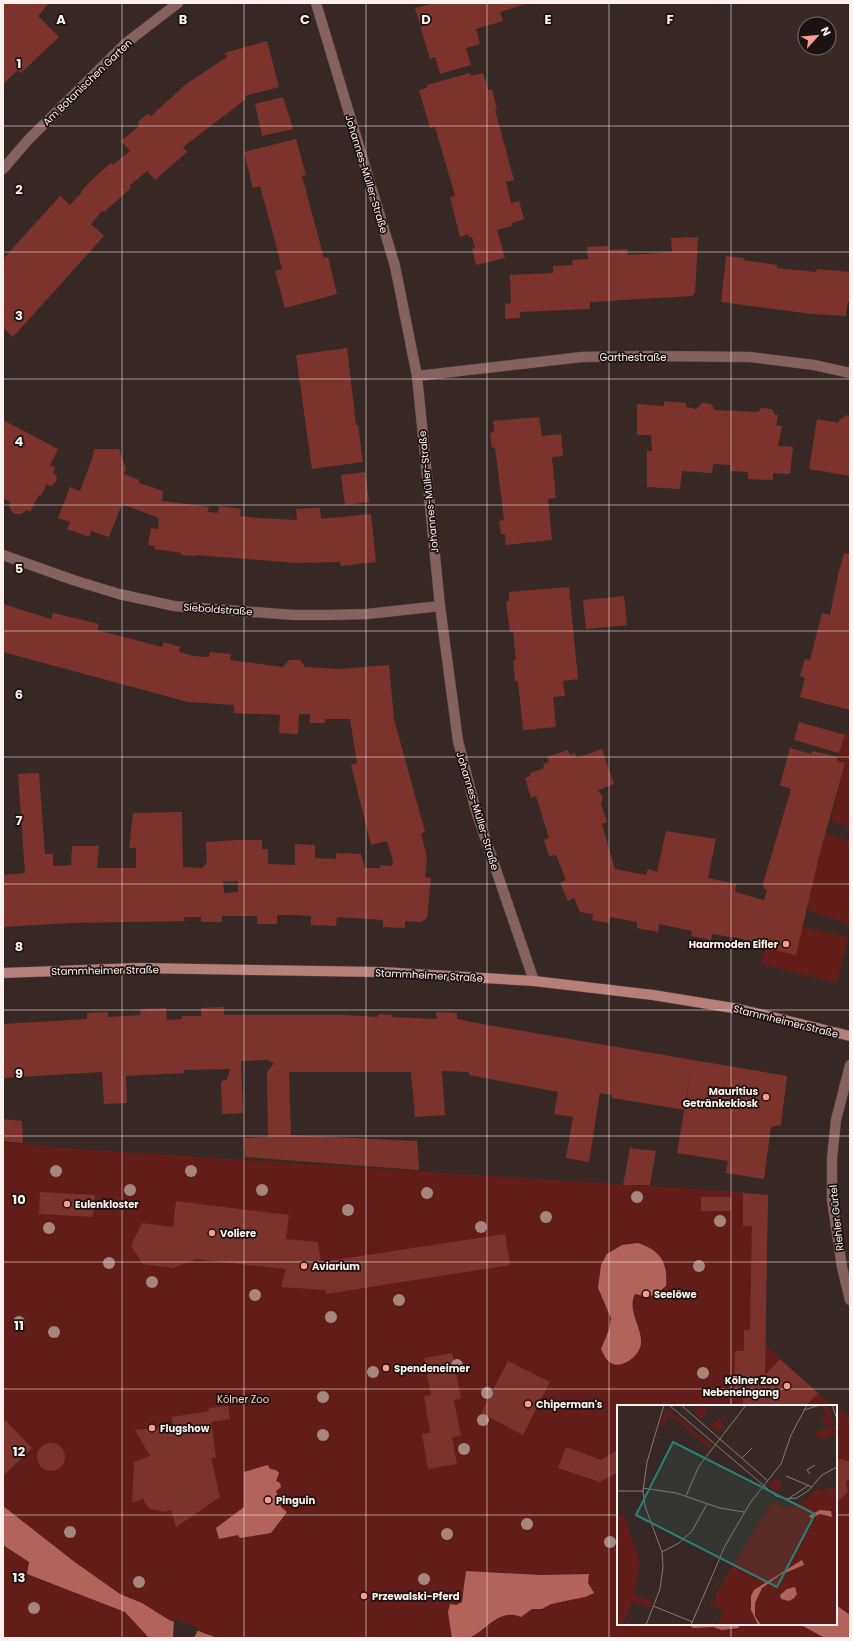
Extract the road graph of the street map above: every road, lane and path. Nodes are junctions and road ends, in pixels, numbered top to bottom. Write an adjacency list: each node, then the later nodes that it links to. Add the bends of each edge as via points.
1 (178, 3): 3 (street, Am Botanischen Garten, via 126,43 29,139)
2 (316, 3): 5 (street, Johannes-Müller-Straße, via 395,266)
3 (3, 169)
4 (850, 373): 5 (street, Garthestraße, via 814,365 750,358 644,356 582,357)
5 (417, 376): 7 (street, Johannes-Müller-Straße)
6 (3, 555): 7 (street, Sieboldstraße, via 119,594 174,606 328,615 367,614)
7 (440, 606): 9 (street, Johannes-Müller-Straße, via 458,740 465,770 503,894)
8 (3, 973): 9 (street, Stammheimer Straße, via 138,968 381,972)
9 (534, 981): 10 (street, Stammheimer Straße, via 653,995 739,1009)
10 (850, 1036)
11 (850, 1065): 12 (street, Riehler Gürtel, via 836,1120 832,1158 832,1200 842,1267)
12 (850, 1300)

